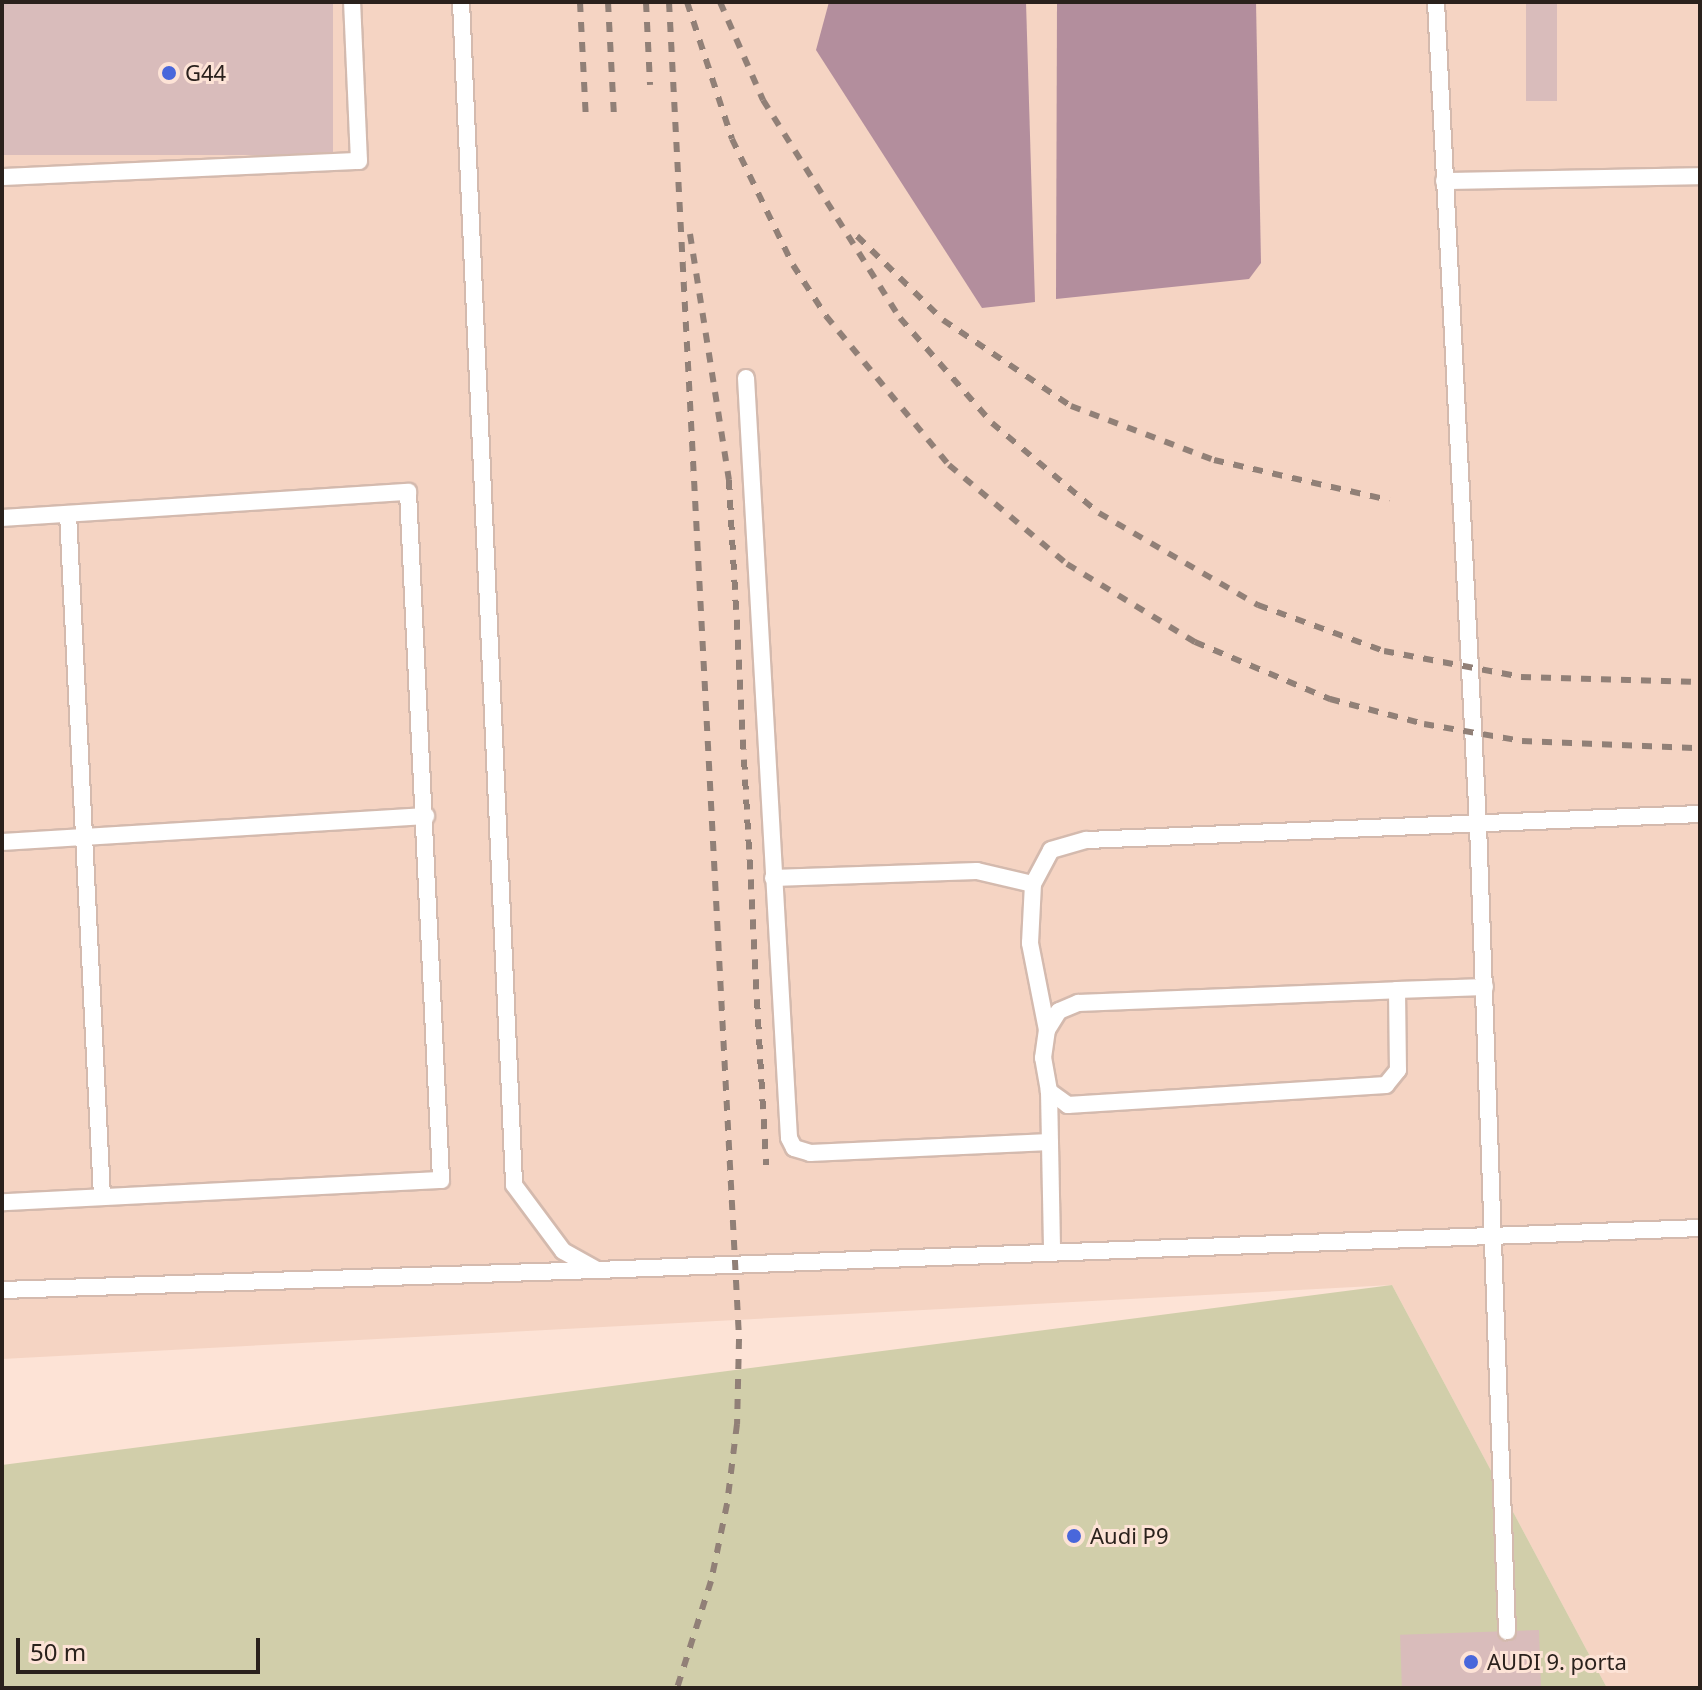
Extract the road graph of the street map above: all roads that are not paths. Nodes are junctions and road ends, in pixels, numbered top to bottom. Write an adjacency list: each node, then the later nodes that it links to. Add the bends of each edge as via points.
1 (352, 2): 5 (lane, via 359,161)
2 (461, 2): 27 (lane, via 514,1185 563,1251)
3 (1436, 2): 6 (lane)
4 (1700, 176): 6 (lane)
5 (2, 177)
6 (1444, 181): 12 (lane)
7 (746, 378): 15 (lane)
8 (68, 514): 9 (lane); 11 (lane, via 408,492); 13 (lane)
9 (2, 518)
10 (1700, 814): 12 (lane)
11 (426, 816): 13 (lane); 22 (lane, via 441,1180)
12 (1478, 825): 16 (lane, via 1087,840 1051,850); 17 (lane)
13 (85, 837): 14 (lane); 22 (lane)
14 (2, 842)
15 (773, 878): 16 (lane, via 977,871); 21 (lane, via 787,1123 794,1148 810,1153)
16 (1033, 884): 19 (lane, via 1030,943)
17 (1485, 987): 18 (lane); 25 (lane)
18 (1397, 990): 19 (lane, via 1078,1003 1059,1011); 20 (lane, via 1398,1070 1386,1085 1068,1105)
19 (1047, 1030): 20 (lane, via 1043,1058)
20 (1049, 1091): 21 (lane)
21 (1050, 1142): 26 (lane)
22 (102, 1197): 23 (lane)
23 (2, 1202)
24 (1700, 1228): 25 (lane)
25 (1491, 1238): 26 (lane); 29 (lane)
26 (1052, 1253): 27 (lane)
27 (597, 1270): 28 (lane)
28 (2, 1290)
29 (1507, 1631)

